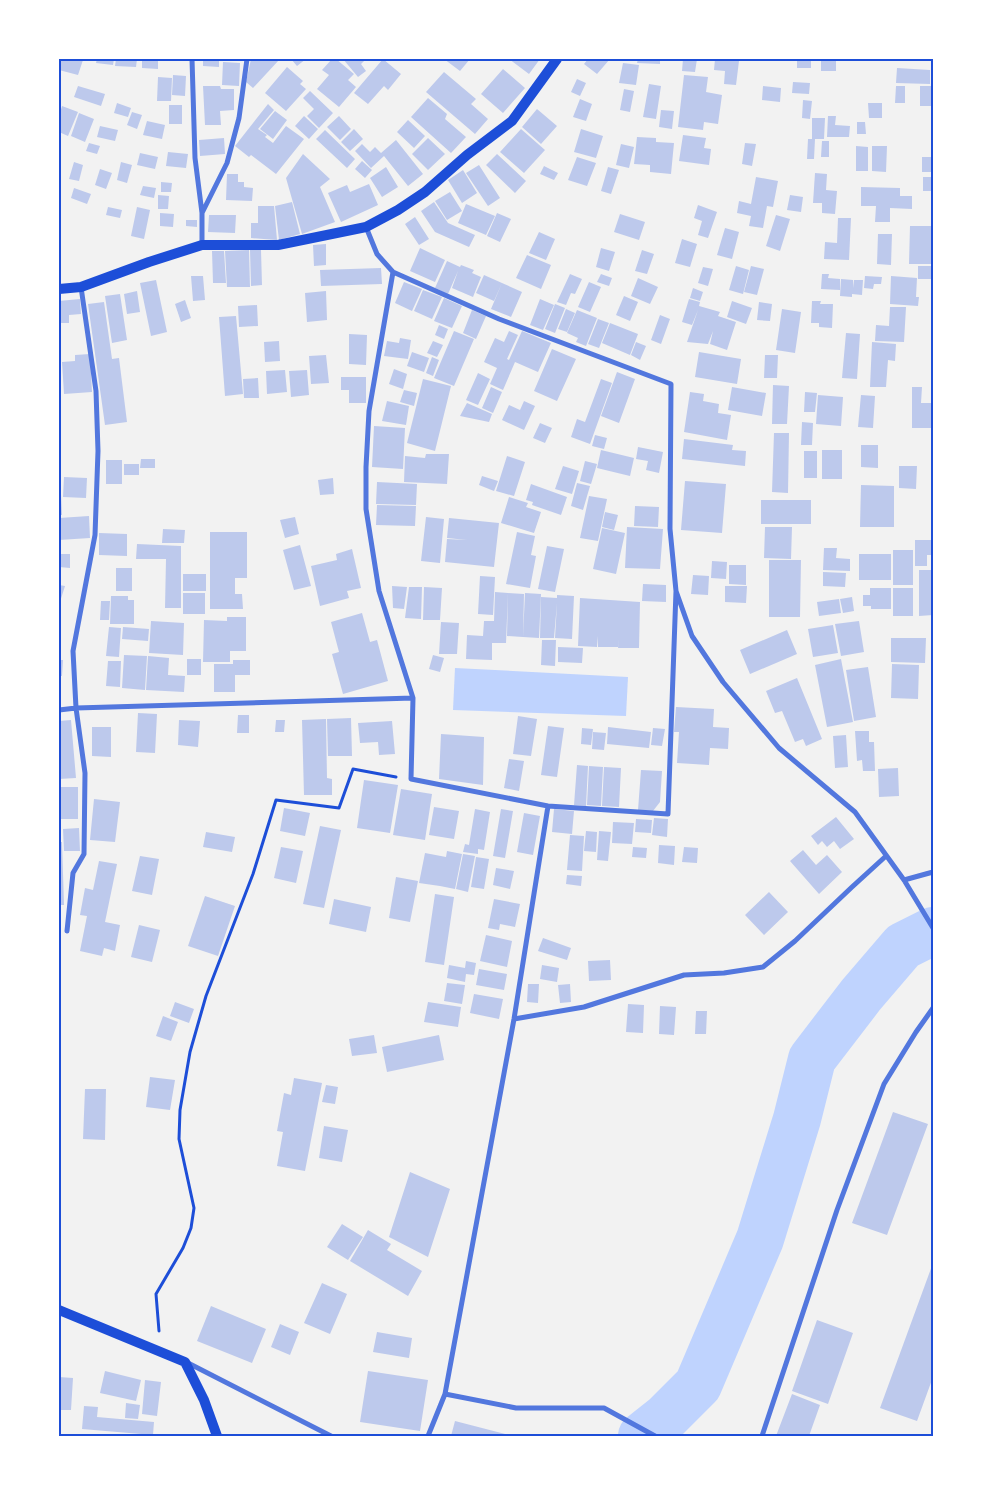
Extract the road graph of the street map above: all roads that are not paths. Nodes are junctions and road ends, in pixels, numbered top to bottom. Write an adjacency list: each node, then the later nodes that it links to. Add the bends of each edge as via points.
1 (192, 59): 4 (street, via 195,158)
2 (247, 59): 4 (street, via 239,118 227,163)
3 (557, 59): 5 (main road, via 512,121 424,192)
4 (202, 213): 6 (street)
5 (366, 227): 6 (main road, via 278,245); 7 (street, via 377,254)
6 (202, 245): 8 (main road)
7 (393, 272): 10 (street, via 499,319 672,384 670,529); 11 (street, via 369,411 366,509 379,591)
8 (80, 287): 9 (main road); 12 (street, via 96,391 98,451 95,535 73,651)
9 (59, 289)
10 (676, 591): 14 (street, via 668,814); 15 (street, via 692,636 722,682 779,748 855,812)
11 (413, 698): 12 (street); 14 (street, via 411,780)
12 (76, 708): 13 (street); 19 (street, via 85,773 84,854 73,873)
13 (59, 710)
14 (548, 806): 21 (street)
15 (886, 856): 17 (street); 21 (street, via 763,967 684,975 584,1007)
16 (933, 872): 17 (street)
17 (904, 880): 18 (street)
18 (933, 928)
19 (67, 931)
20 (933, 1008): 29 (street, via 884,1084 837,1210)
21 (514, 1019): 24 (street)
22 (59, 1310): 23 (main road)
23 (185, 1362): 25 (main road); 26 (street)
24 (445, 1394): 27 (street); 28 (street, via 516,1408 604,1408)
25 (217, 1436)
26 (331, 1436)
27 (428, 1436)
28 (655, 1436)
29 (762, 1436)

